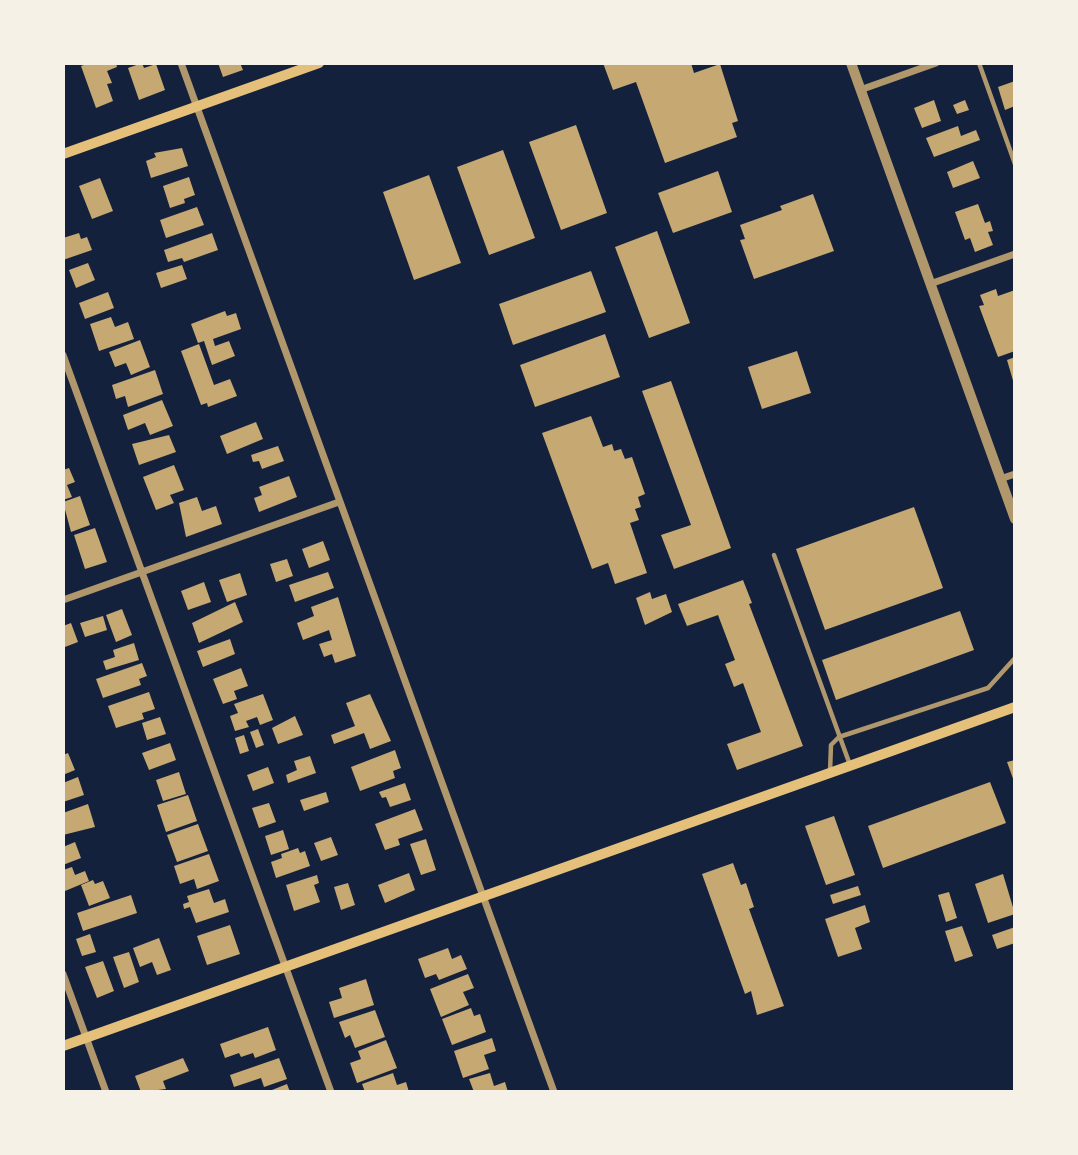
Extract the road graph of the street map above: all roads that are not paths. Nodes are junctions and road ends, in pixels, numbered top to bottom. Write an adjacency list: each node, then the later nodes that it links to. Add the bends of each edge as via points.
1 (181, 63): 7 (street)
2 (319, 63): 7 (main road)
3 (851, 63): 6 (street)
4 (936, 63): 6 (street)
5 (979, 63): 8 (lane)
6 (860, 90): 12 (street)
7 (197, 107): 9 (main road); 16 (street)
8 (1012, 148): 10 (lane)
9 (63, 154)
10 (1015, 164)
11 (1015, 254): 12 (street)
12 (930, 284): 15 (street)
13 (63, 355): 19 (street)
14 (1015, 474): 15 (street)
15 (1000, 479): 17 (street)
16 (339, 502): 19 (street); 26 (street)
17 (1015, 519)
18 (775, 555): 23 (lane)
19 (141, 572): 20 (street); 27 (street)
20 (63, 600)
21 (1015, 658): 23 (lane, via 988,688)
22 (1015, 707): 24 (main road)
23 (839, 737): 24 (lane); 25 (lane, via 831,745)
24 (850, 765): 25 (main road)
25 (830, 773): 26 (main road)
26 (482, 897): 27 (main road); 33 (street)
27 (285, 967): 29 (main road); 32 (street)
28 (63, 974): 29 (street)
29 (86, 1038): 30 (main road); 31 (street)
30 (63, 1046)
31 (106, 1092)
32 (331, 1092)
33 (554, 1092)

